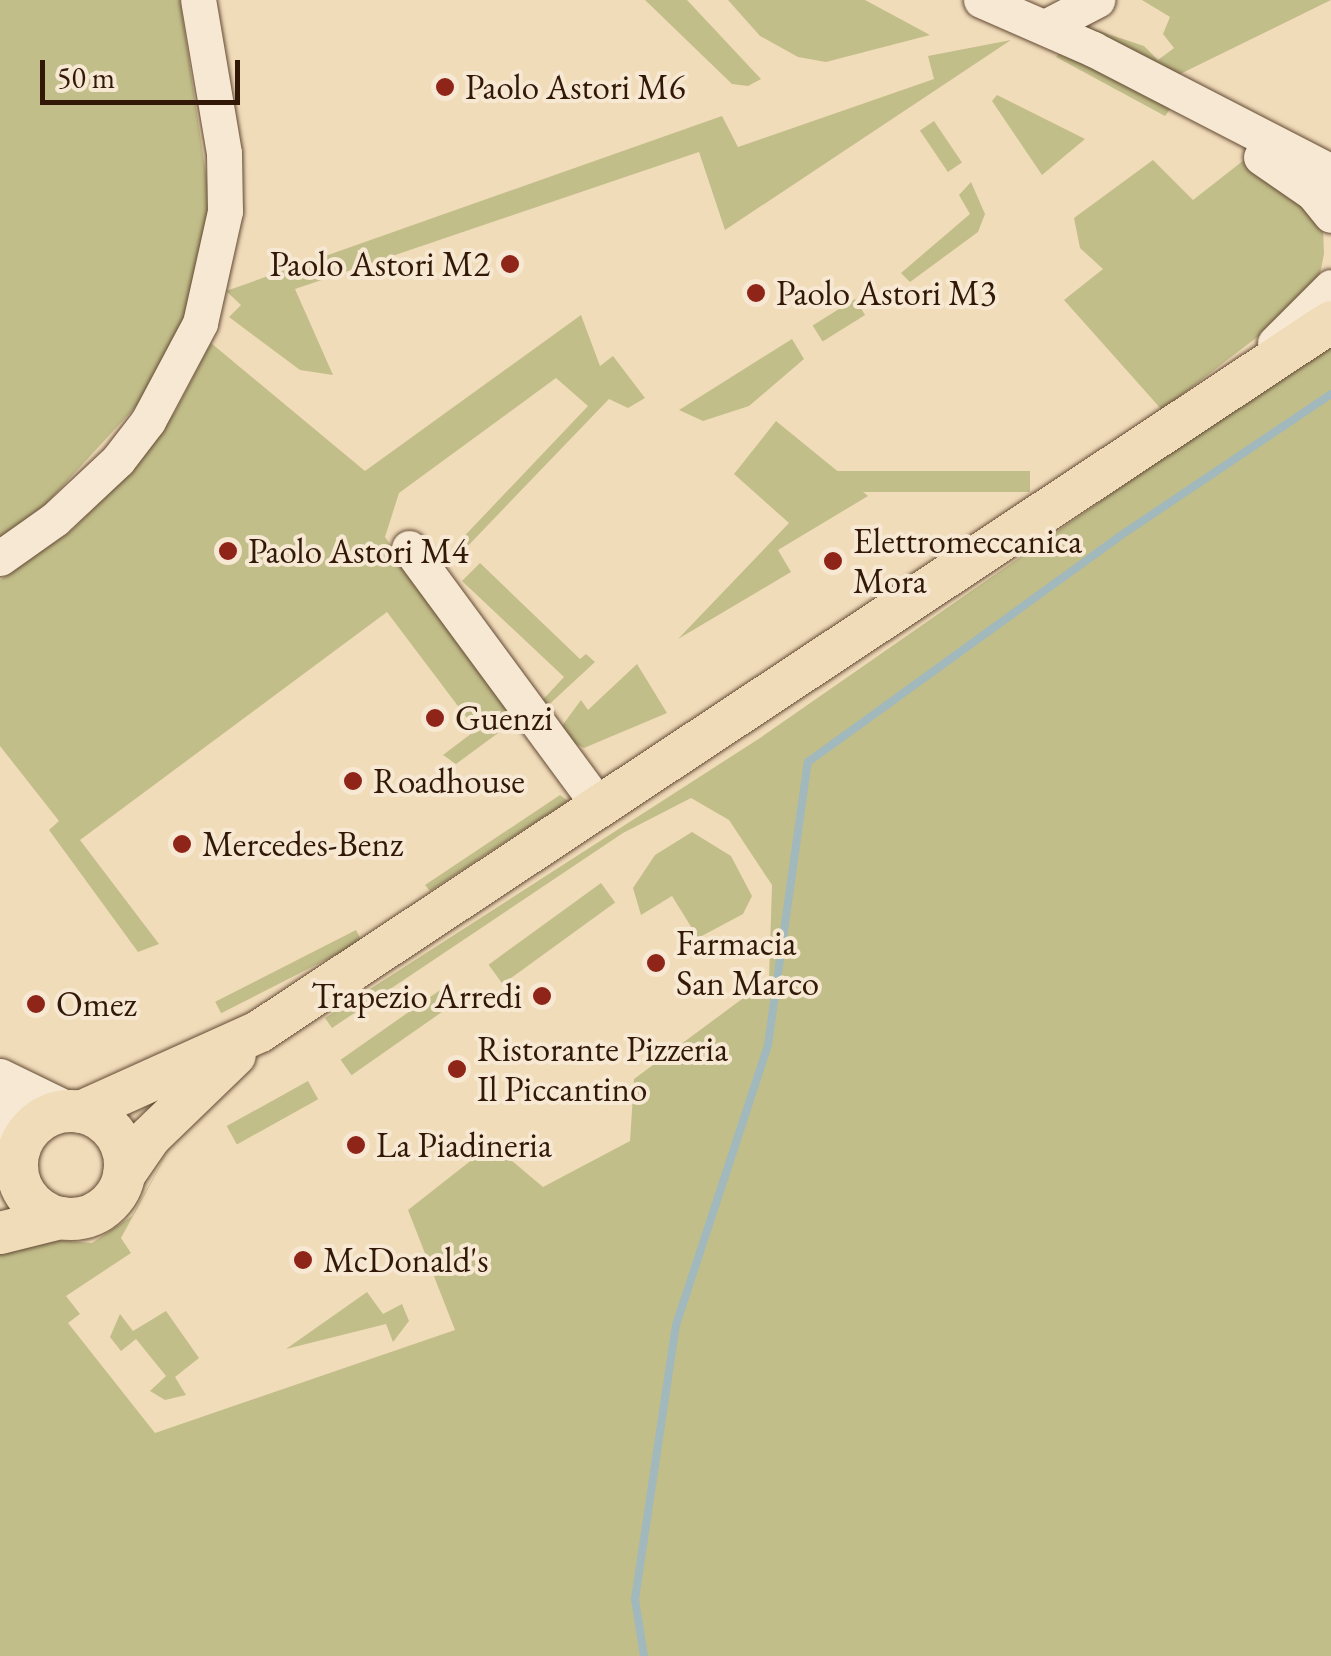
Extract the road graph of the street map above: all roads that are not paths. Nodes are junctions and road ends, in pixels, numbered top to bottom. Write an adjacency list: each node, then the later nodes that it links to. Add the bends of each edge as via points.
1 (198, 0): 12 (street, via 224,154 225,211 200,322 167,390 118,460 55,519)
2 (981, 0): 4 (street)
3 (1096, 0): 4 (street)
4 (1045, 28): 5 (street)
5 (1157, 85): 6 (street); 7 (street, via 1313,193)
6 (1331, 172)
7 (1331, 215)
8 (1331, 286): 10 (street)
9 (1331, 322): 10 (main road)
10 (1218, 396): 13 (main road)
11 (409, 548): 13 (street)
12 (0, 558)
13 (600, 807): 14 (main road)
14 (260, 1032): 17 (main road); 19 (main road, via 150,1137)
15 (0, 1076): 17 (street)
16 (0, 1094): 18 (street)
17 (77, 1112): 18 (main road, via 41,1120); 19 (main road, via 116,1135)
18 (12, 1163): 20 (main road, via 26,1195)
19 (124, 1176): 20 (main road, via 101,1210)
20 (60, 1218): 21 (main road)
21 (0, 1233)

